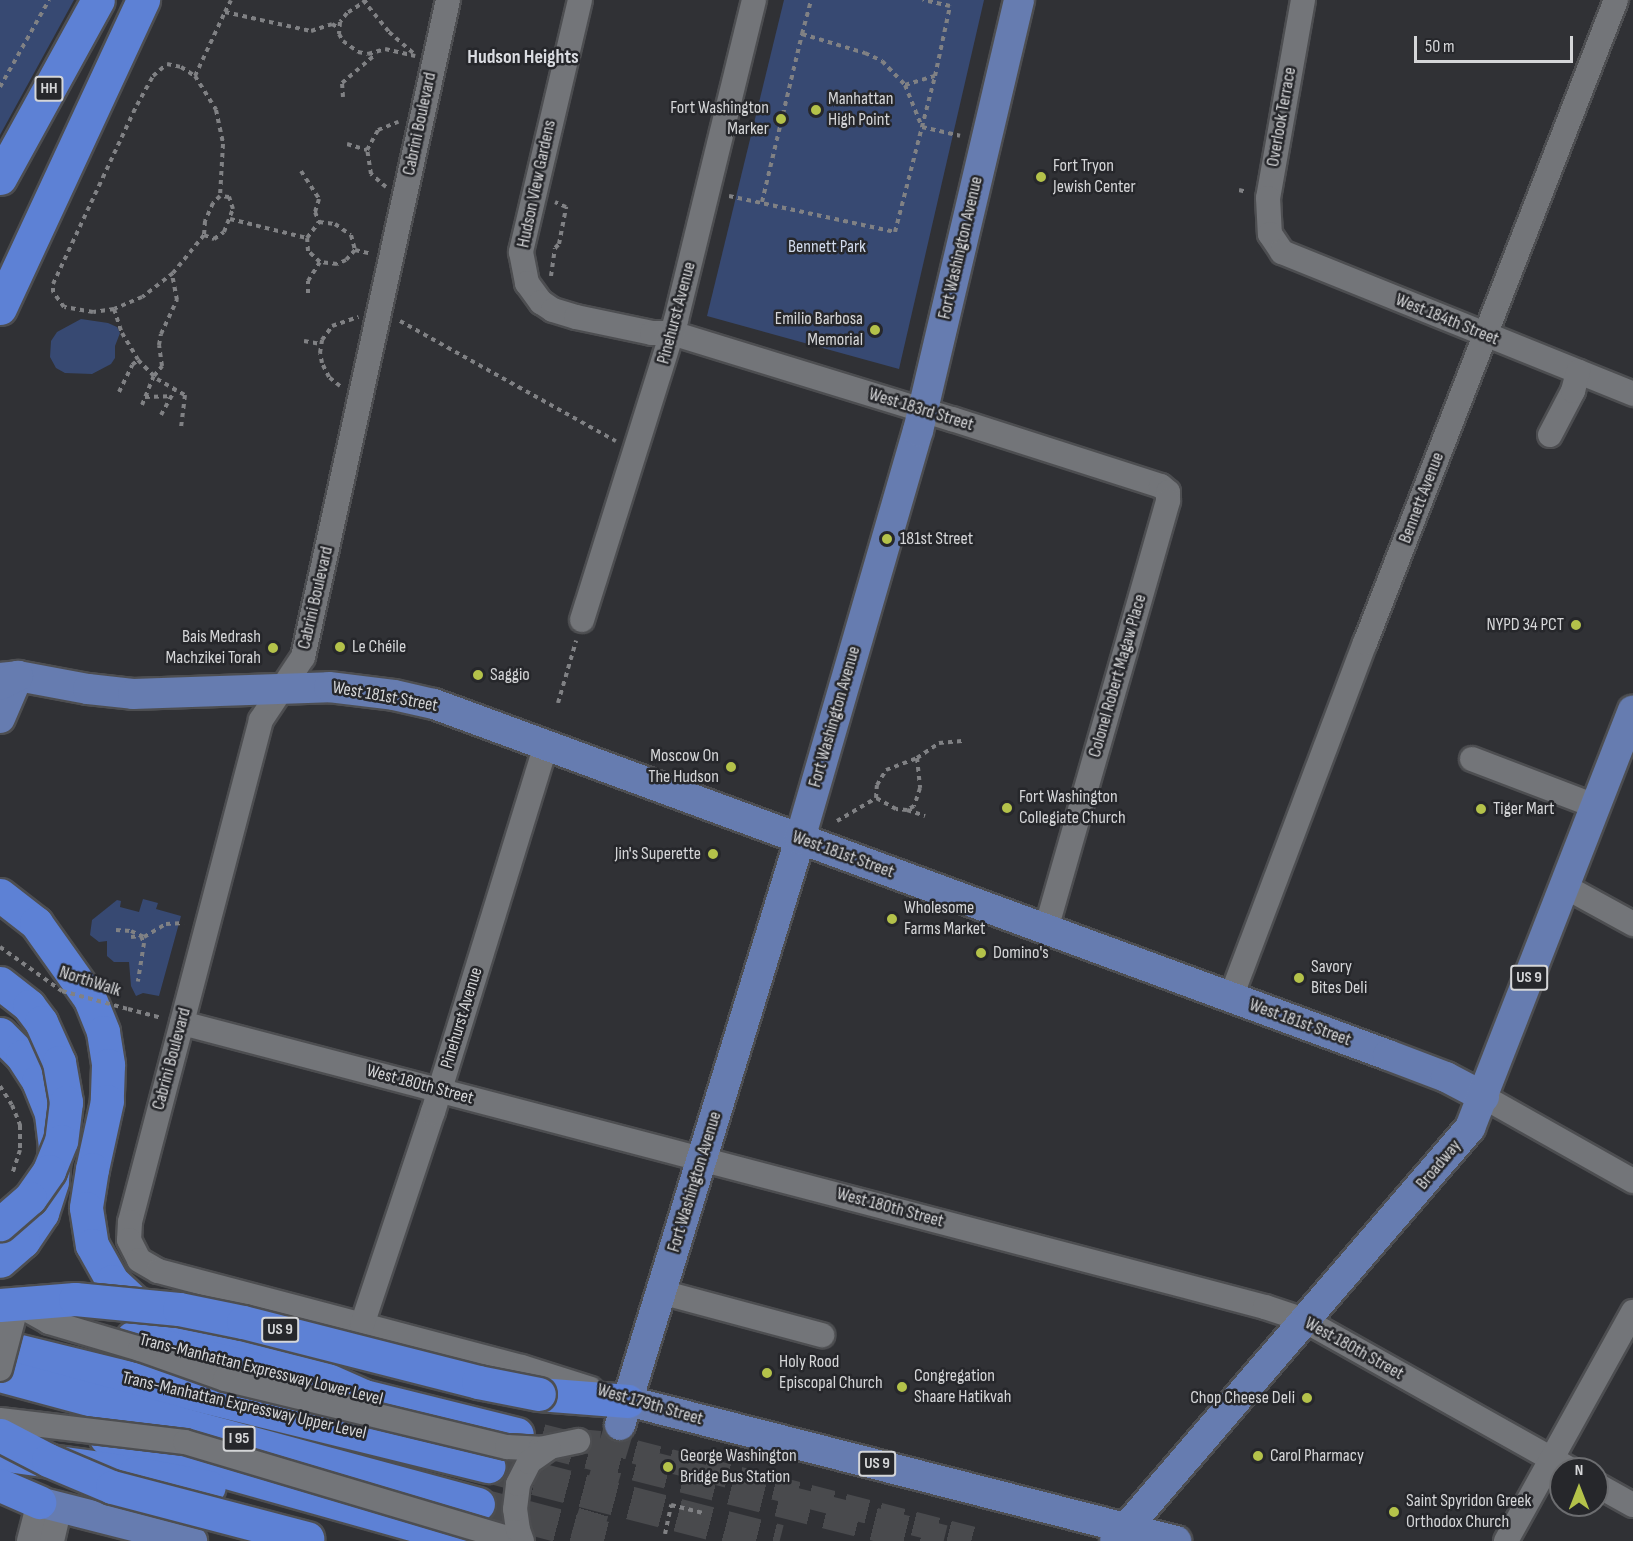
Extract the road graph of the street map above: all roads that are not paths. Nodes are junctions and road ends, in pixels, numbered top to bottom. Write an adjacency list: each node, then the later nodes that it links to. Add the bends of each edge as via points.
1 (98, 0): 9 (highway, HH)
2 (143, 0): 11 (highway)
3 (448, 0): 21 (street, Cabrini Boulevard, via 303,657)
4 (580, 0): 12 (street, Hudson View Gardens, via 523,238 523,269 532,292 553,310 652,333)
5 (754, 0): 12 (street, Pinehurst Avenue)
6 (1019, 0): 16 (main road, Fort Washington Avenue)
7 (1304, 0): 10 (street, Overlook Terrace, via 1268,198)
8 (1616, 0): 13 (street, Bennett Avenue)
9 (0, 178)
10 (1270, 234): 13 (street, West 184th Street, via 1286,256)
11 (0, 308)
12 (672, 333): 16 (street, West 183rd Street); 19 (street, Pinehurst Avenue)
13 (1486, 336): 14 (street, West 184th Street); 35 (street, Bennett Avenue)
14 (1578, 372): 15 (street, West 184th Street); 17 (street, via 1573,391)
15 (1633, 394)
16 (924, 410): 18 (street, West 183rd Street, via 1161,486); 27 (main road, Fort Washington Avenue)
17 (1550, 435)
18 (1168, 492): 32 (street, Colonel Robert Magaw Place)
19 (579, 630)
20 (4, 673): 21 (main road, West 181st Street, via 118,693); 23 (main road)
21 (282, 687): 24 (main road, West 181st Street, via 352,689 414,699); 36 (street, Cabrini Boulevard, via 261,720)
22 (1633, 711): 26 (main road, Broadway / US 9)
23 (0, 718)
24 (546, 744): 27 (main road, West 181st Street); 38 (street, Pinehurst Avenue)
25 (1472, 759): 26 (street)
26 (1595, 806): 28 (main road, Broadway / US 9)
27 (800, 839): 32 (main road, West 181st Street); 40 (main road, Fort Washington Avenue)
28 (1564, 886): 30 (street); 39 (main road, Broadway / US 9)
29 (0, 895): 33 (highway, via 36,923)
30 (1633, 924)
31 (0, 925): 33 (highway, via 44,948)
32 (1046, 929): 35 (main road, West 181st Street)
33 (65, 966): 54 (highway, via 95,1011 107,1055 107,1101 86,1208 92,1245 107,1275 128,1298 152,1312 265,1352)
34 (0, 983): 42 (highway, bridge, via 16,994 41,1022 59,1062 66,1102 62,1141 49,1171 30,1197)
35 (1231, 997): 39 (main road, West 181st Street, via 1446,1077)
36 (182, 1023): 38 (street, West 180th Street); 43 (street, Cabrini Boulevard, via 130,1222)
37 (0, 1034): 44 (highway, via 22,1056 38,1081 51,1114 55,1145 52,1182 42,1213 23,1242)
38 (439, 1090): 40 (street, West 180th Street); 49 (street, Pinehurst Avenue)
39 (1484, 1097): 41 (street, West 181st Street); 48 (main road, Broadway / US 9, via 1470,1128)
40 (702, 1159): 45 (main road, Fort Washington Avenue); 48 (street, West 180th Street)
41 (1633, 1181)
42 (0, 1224)
43 (132, 1251): 49 (street, West 179th Street, via 144,1265 158,1271)
44 (0, 1261)
45 (661, 1292): 50 (street); 56 (main road, Fort Washington Avenue)
46 (5, 1305): 52 (street, bridge); 54 (highway, Trans-Manhattan Expressway Lower Level); 56 (highway, US 9, bridge, via 75,1299 179,1309 478,1382); 61 (street, bridge, via 219,1378 507,1447)
47 (1633, 1312): 63 (street)
48 (1304, 1320): 64 (street, West 180th Street); 73 (main road, Broadway / US 9)
49 (362, 1325): 56 (street, West 179th Street, via 522,1367)
50 (822, 1335)
51 (0, 1346): 65 (highway, Trans-Manhattan Expressway Upper Level / I 95)
52 (0, 1369)
53 (0, 1375): 71 (highway, Trans-Manhattan Expressway Upper Level / I 95)
54 (364, 1396): 58 (highway, Trans-Manhattan Expressway Lower Level)
55 (0, 1411): 79 (highway, I 95)
56 (624, 1413): 73 (main road, West 179th Street / US 9)
57 (0, 1420): 80 (street, bridge, via 196,1445)
58 (517, 1434)
59 (0, 1435): 77 (highway, bridge, via 112,1487)
60 (578, 1441): 61 (street, bridge)
61 (549, 1448): 81 (street, bridge, via 529,1462 518,1484 515,1509)
62 (0, 1454): 78 (highway, via 183,1481)
63 (1563, 1457)
64 (1549, 1458)
65 (488, 1466)
66 (1549, 1480): 83 (street)
67 (0, 1485): 70 (highway)
68 (1609, 1492): 72 (street)
69 (0, 1498): 70 (highway)
70 (50, 1504): 74 (street); 75 (street); 76 (main road)
71 (477, 1504)
72 (1633, 1505)
73 (1121, 1534): 82 (main road, West 179th Street)
74 (29, 1541)
75 (52, 1541)
76 (192, 1541)
77 (316, 1541)
78 (467, 1541)
79 (472, 1541)
80 (517, 1541)
81 (522, 1541)
82 (1176, 1541)
83 (1506, 1541)

